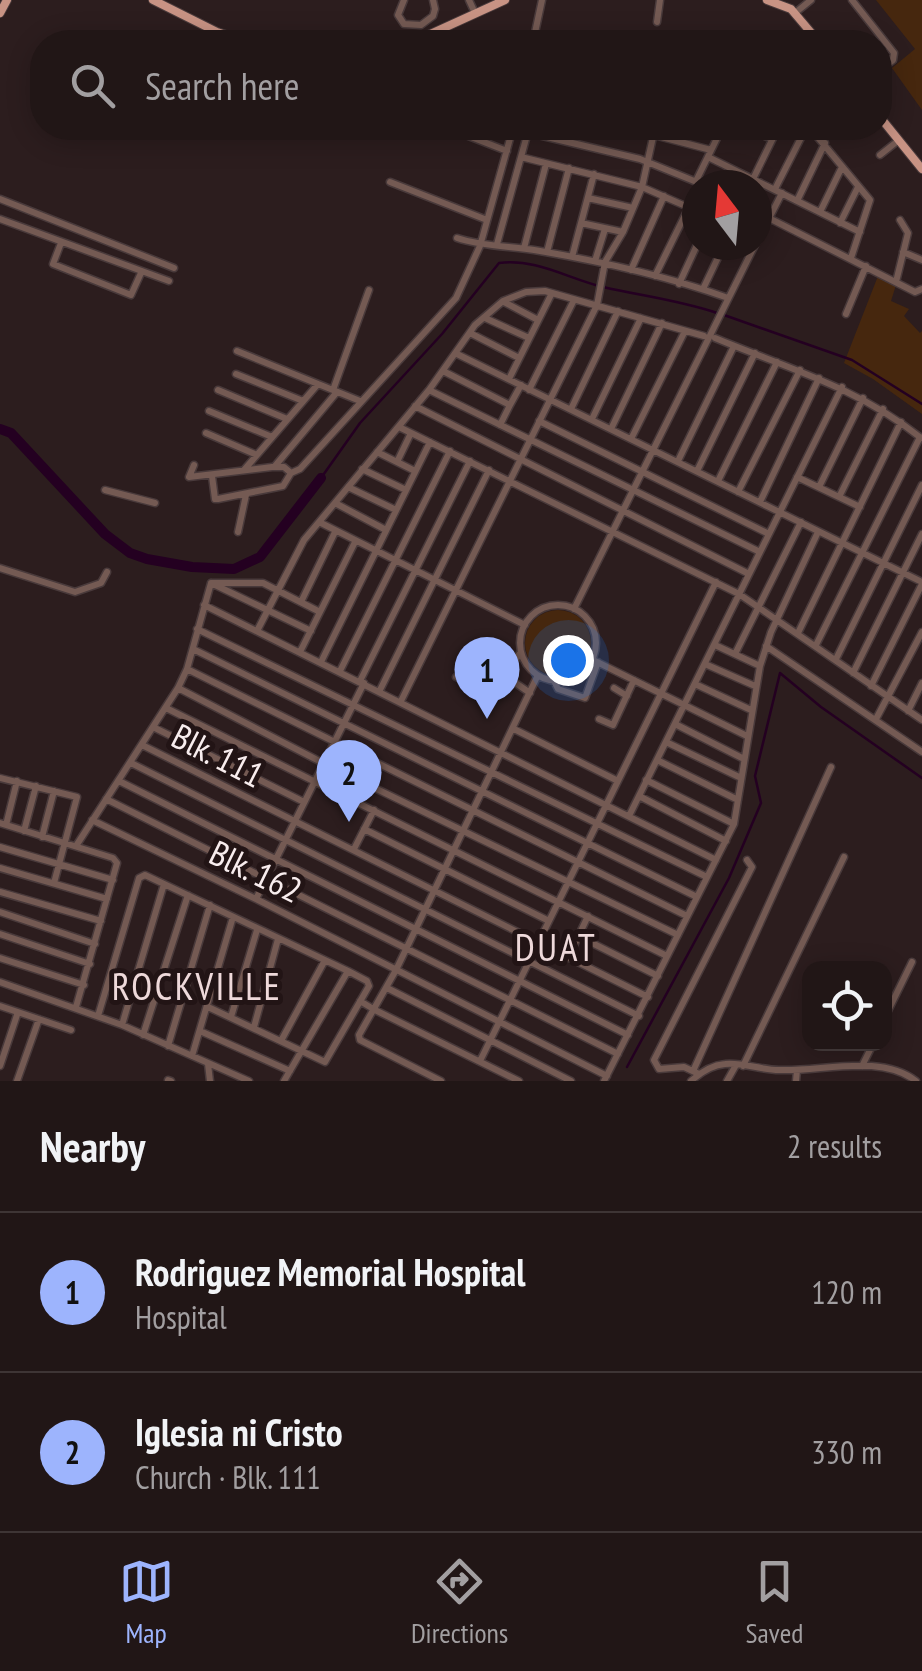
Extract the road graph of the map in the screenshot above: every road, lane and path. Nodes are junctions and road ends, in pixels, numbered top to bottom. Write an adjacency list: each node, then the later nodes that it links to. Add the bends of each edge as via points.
1 (7, 0): 14 (main road)
2 (153, 0): 19 (main road)
3 (404, 0): 18 (street, via 400,20 407,26)
4 (433, 0): 18 (street, via 435,9)
5 (470, 0): 15 (street)
6 (505, 0): 13 (main road)
7 (542, 0): 22 (street)
8 (660, 0): 17 (street)
9 (767, 0): 12 (main road)
10 (811, 0): 16 (street)
11 (852, 0): 24 (street)
12 (781, 1): 16 (main road)
13 (488, 3): 15 (main road)
14 (0, 13)
15 (475, 13): 21 (main road)
16 (795, 13): 23 (main road)
17 (658, 22)
18 (423, 23): 20 (street)
19 (213, 30)
20 (427, 30)
21 (442, 30)
22 (535, 30)
23 (809, 30)
24 (876, 30)
25 (892, 132): 36 (main road)
26 (480, 140): 38 (street)
27 (510, 140): 38 (street)
28 (525, 140): 41 (street)
29 (567, 140): 42 (street)
30 (652, 140): 42 (street)
31 (675, 140): 39 (street)
32 (716, 140): 39 (street)
33 (772, 140): 49 (street)
34 (802, 140): 56 (street)
35 (823, 140): 37 (street)
36 (899, 140): 40 (street); 46 (main road)
37 (825, 142): 44 (street); 60 (street)
38 (507, 150): 67 (street)
39 (709, 153): 47 (street); 48 (street)
40 (880, 155)
41 (521, 157): 43 (street); 77 (street)
42 (648, 161): 51 (street); 53 (street)
43 (546, 164): 45 (street); 79 (street)
44 (842, 167): 54 (street); 64 (street)
45 (569, 168): 50 (street); 80 (street)
46 (922, 169)
47 (704, 170)
48 (738, 170)
49 (758, 170)
50 (594, 174): 53 (street); 58 (street)
51 (682, 175)
52 (390, 182): 67 (street)
53 (642, 186): 57 (street); 62 (street)
54 (858, 187): 70 (street); 74 (street, via 870,202)
55 (772, 188): 56 (street)
56 (778, 191): 60 (street); 63 (street)
57 (664, 196): 61 (street); 92 (street)
58 (588, 198): 62 (street); 69 (street)
59 (0, 200): 91 (street)
60 (797, 201): 64 (street)
61 (682, 204)
62 (633, 208): 73 (street)
63 (772, 209)
64 (820, 212): 70 (street)
65 (0, 219): 76 (street)
66 (772, 219): 83 (street)
67 (487, 220): 78 (street)
68 (900, 220): 81 (street, via 908,234)
69 (582, 223): 71 (street); 82 (street)
70 (840, 223): 74 (street)
71 (605, 229): 73 (street); 88 (street)
72 (682, 229): 94 (street)
73 (622, 232): 89 (street)
74 (860, 232): 83 (street)
75 (457, 238): 78 (street)
76 (61, 242): 93 (street); 93 (street, via 53,264 131,295)
77 (497, 244): 78 (street); 79 (street)
78 (480, 246): 138 (street, via 447,310)
79 (524, 248): 80 (street)
80 (546, 252): 82 (street)
81 (904, 252): 87 (street); 96 (street)
82 (572, 257): 88 (street)
83 (851, 258): 90 (street)
84 (691, 260): 97 (street)
85 (717, 260): 98 (street)
86 (747, 260): 104 (street)
87 (922, 260)
88 (595, 261): 89 (street)
89 (605, 262): 92 (street); 105 (street)
90 (866, 266): 96 (street); 107 (street)
91 (174, 268)
92 (631, 270): 94 (street)
93 (142, 273): 95 (street)
94 (656, 276): 97 (street)
95 (169, 281)
96 (896, 282): 99 (street)
97 (679, 284): 98 (street)
98 (703, 289): 104 (street)
99 (922, 289)
100 (369, 290): 134 (street)
101 (552, 293): 102 (street); 103 (street, via 535,290); 110 (street)
102 (574, 300): 105 (street); 133 (street)
103 (502, 301): 108 (street); 110 (street)
104 (726, 301): 158 (street)
105 (597, 306): 106 (street); 136 (street)
106 (618, 312): 109 (street); 141 (street)
107 (846, 314)
108 (484, 317): 113 (street); 115 (street)
109 (642, 318): 111 (street); 144 (street)
110 (538, 320): 115 (street)
111 (662, 323): 112 (street); 150 (street)
112 (685, 330): 114 (street); 154 (street)
113 (470, 333): 120 (street); 121 (street)
114 (704, 336)
115 (529, 338): 121 (street)
116 (715, 338): 117 (street)
117 (734, 346): 119 (street); 165 (street)
118 (238, 351): 128 (street)
119 (756, 353): 122 (street); 171 (street)
120 (458, 354): 124 (street); 127 (street)
121 (520, 358): 127 (street)
122 (777, 362): 123 (street); 178 (street)
123 (800, 370): 126 (street); 185 (street)
124 (443, 371): 132 (street); 139 (street)
125 (236, 374): 137 (street)
126 (819, 378): 130 (street); 188 (street)
127 (509, 379): 129 (street)
128 (318, 384): 134 (street); 137 (street)
129 (521, 385): 133 (street); 139 (street)
130 (842, 387): 135 (street); 176 (street)
131 (218, 390): 145 (street)
132 (429, 390): 140 (street); 148 (street)
133 (529, 390): 136 (street)
134 (335, 391): 138 (street); 167 (street)
135 (863, 398): 142 (street); 181 (street)
136 (551, 400): 141 (street); 146 (street)
137 (303, 401): 145 (street)
138 (360, 401): 174 (street)
139 (510, 405): 148 (street)
140 (416, 406): 149 (street); 162 (street)
141 (572, 409): 144 (street)
142 (882, 409): 147 (street); 187 (street)
143 (209, 411): 153 (street)
144 (592, 419): 150 (street)
145 (287, 420): 153 (street)
146 (539, 421): 156 (street); 173 (street)
147 (902, 422): 155 (street); 191 (street)
148 (500, 425): 156 (street)
149 (398, 427): 151 (street); 160 (street)
150 (612, 429): 154 (street)
151 (411, 433): 157 (street); 164 (street)
152 (206, 434): 161 (street)
153 (272, 437): 161 (street)
154 (631, 438): 158 (street)
155 (921, 438): 208 (street)
156 (530, 440): 162 (street); 184 (street)
157 (430, 442): 159 (street); 172 (street)
158 (654, 450): 165 (street); 173 (street)
159 (450, 451): 163 (street); 209 (street)
160 (377, 452): 164 (street); 168 (street)
161 (257, 455): 169 (street)
162 (520, 460): 177 (street); 193 (street)
163 (470, 461): 170 (street); 212 (street)
164 (397, 462): 172 (street)
165 (678, 462): 171 (street)
166 (194, 465): 175 (street, via 189,476)
167 (274, 467): 169 (street); 174 (street)
168 (362, 469): 180 (street); 183 (street)
169 (244, 470): 175 (street)
170 (490, 470): 177 (street); 216 (street)
171 (697, 471): 178 (street)
172 (415, 472): 183 (street)
173 (643, 472): 184 (street); 202 (street)
174 (291, 474): 186 (street, via 285,486 267,495)
175 (212, 475): 186 (street, via 216,499)
176 (798, 477): 181 (street); 194 (street)
177 (510, 480): 201 (street); 221 (street)
178 (718, 481): 185 (street)
179 (922, 485): 210 (street)
180 (348, 486): 190 (street); 192 (street)
181 (819, 487): 187 (street)
182 (106, 490): 189 (street)
183 (406, 490): 192 (street)
184 (634, 492): 193 (street); 207 (street)
185 (738, 492): 188 (street)
186 (246, 495): 198 (street)
187 (839, 497): 191 (street)
188 (760, 502): 194 (street)
189 (155, 503)
190 (334, 504): 195 (street); 197 (street)
191 (860, 507): 205 (street)
192 (396, 510): 197 (street)
193 (624, 512): 201 (street); 215 (street)
194 (780, 512): 196 (street); 202 (street)
195 (319, 522): 199 (street); 220 (street)
196 (801, 522): 200 (street); 225 (street)
197 (386, 530): 206 (street)
198 (238, 532)
199 (336, 532): 204 (street); 223 (street)
200 (818, 532): 205 (street); 229 (street)
201 (614, 533): 217 (street); 226 (street)
202 (769, 534): 207 (street)
203 (922, 534): 214 (street)
204 (355, 542): 206 (street); 228 (street)
205 (842, 542): 208 (street); 235 (street)
206 (374, 552): 209 (street); 245 (street)
207 (760, 552): 215 (street)
208 (862, 552): 210 (street); 237 (street)
209 (395, 561): 212 (street); 249 (street)
210 (882, 562): 214 (street); 243 (street)
211 (0, 568): 213 (street, via 76,592 101,583)
212 (414, 571): 216 (street); 255 (street)
213 (106, 572)
214 (902, 573): 219 (street); 250 (street)
215 (750, 574): 222 (street)
216 (434, 580): 221 (street); 263 (street)
217 (716, 582): 222 (street); 265 (street)
218 (211, 583): 220 (street, via 258,582); 224 (street); 227 (street)
219 (922, 583): 260 (street)
220 (276, 590): 223 (street); 227 (street)
221 (455, 590): 230 (street); 268 (street)
222 (739, 594): 225 (street); 236 (street)
223 (302, 602): 228 (street)
224 (204, 605): 231 (street); 232 (street)
225 (759, 607): 229 (street); 242 (street)
226 (574, 608): 230 (street, via 542,610); 244 (street, via 594,628)
227 (268, 609): 232 (street); 233 (street)
228 (320, 612): 233 (street)
229 (778, 618): 235 (street); 238 (street)
230 (525, 626): 240 (street)
231 (198, 629): 239 (street); 269 (street)
232 (257, 631): 241 (street)
233 (311, 631): 241 (street)
234 (922, 632): 267 (street)
235 (798, 633): 237 (street)
236 (715, 644): 242 (street); 246 (street)
237 (816, 645): 243 (street)
238 (766, 646): 247 (street); 275 (street)
239 (193, 649): 248 (street); 277 (street)
240 (522, 651): 251 (street); 253 (street)
241 (300, 652): 245 (street)
242 (734, 654): 247 (street)
243 (836, 659): 250 (street)
244 (596, 661): 254 (street); 256 (street); 256 (street, via 585,698)
245 (321, 662): 249 (street)
246 (704, 664): 258 (street); 259 (street)
247 (760, 666): 259 (street)
248 (187, 669): 261 (street); 282 (street)
249 (340, 671): 255 (street)
250 (854, 673): 260 (street)
251 (504, 675): 252 (street, via 481,668 467,679); 264 (street)
252 (456, 677)
253 (538, 677): 256 (street); 264 (street)
254 (634, 680): 265 (street); 266 (street)
255 (362, 682): 263 (street); 269 (street)
256 (554, 682)
257 (922, 683): 273 (street)
258 (695, 684): 270 (street); 272 (street)
259 (755, 686): 272 (street)
260 (871, 686): 267 (street)
261 (178, 688): 271 (street); 290 (street)
262 (614, 688): 266 (street)
263 (380, 690): 268 (street)
264 (530, 693): 280 (street)
265 (662, 694): 270 (street); 298 (street)
266 (627, 696): 274 (street, via 614,724)
267 (889, 698): 273 (street); 275 (street)
268 (401, 701): 286 (street)
269 (352, 704): 277 (street); 292 (street)
270 (684, 705): 278 (street); 281 (street)
271 (166, 708): 279 (street); 299 (street)
272 (751, 710): 281 (street)
273 (908, 710): 276 (street)
274 (599, 719)
275 (876, 719): 285 (street)
276 (922, 720)
277 (344, 723): 282 (street); 302 (street)
278 (675, 724): 283 (street); 287 (street)
279 (153, 727): 284 (street); 306 (street)
280 (514, 728): 286 (street); 298 (street)
281 (747, 736): 287 (street)
282 (335, 742): 290 (street); 309 (street)
283 (666, 742): 288 (street); 293 (street)
284 (142, 745): 289 (street); 312 (street, Blk. 111)
285 (922, 752)
286 (502, 753): 292 (street); 307 (street)
287 (742, 758): 293 (street)
288 (657, 760): 296 (street); 305 (street)
289 (131, 763): 297 (street); 320 (street)
290 (323, 763): 299 (street); 317 (street)
291 (831, 767): 414 (street)
292 (493, 772): 302 (street); 314 (street)
293 (740, 777): 305 (street)
294 (0, 778): 295 (street)
295 (18, 780): 300 (street); 313 (street)
296 (646, 780): 303 (street); 315 (street)
297 (119, 781): 304 (street); 329 (street)
298 (618, 781): 307 (street)
299 (314, 782): 306 (street); 308 (street)
300 (36, 786): 301 (street); 318 (street)
301 (54, 791): 319 (street); 322 (street, via 81,799)
302 (483, 792): 309 (street); 323 (street)
303 (639, 796): 310 (street); 321 (street)
304 (106, 800): 311 (street); 337 (street)
305 (738, 800): 315 (street)
306 (304, 802): 312 (street)
307 (606, 805): 310 (street); 314 (street)
308 (374, 810): 316 (street); 327 (street)
309 (474, 814): 317 (street); 332 (street)
310 (630, 816): 330 (street)
311 (92, 820): 324 (street); 345 (street, Blk. 162)
312 (294, 821): 320 (street); 326 (street, Blk. 111)
313 (3, 824): 318 (street)
314 (596, 824): 323 (street); 336 (street)
315 (734, 824): 321 (street)
316 (364, 829): 326 (street); 335 (street)
317 (465, 830): 327 (street); 339 (street)
318 (24, 831): 319 (street)
319 (42, 837): 322 (street)
320 (285, 840): 329 (street); 350 (street)
321 (726, 841): 330 (street)
322 (64, 842): 324 (street); 333 (street)
323 (587, 843): 332 (street); 346 (street)
324 (76, 846): 338 (street, via 116,860)
325 (0, 847): 333 (street)
326 (354, 849): 342 (street, Blk. 111)
327 (455, 850): 335 (street); 348 (street)
328 (844, 857): 409 (street)
329 (276, 859): 337 (street); 357 (street)
330 (716, 860): 336 (street)
331 (747, 860): 414 (street, via 752,866 654,1060 658,1068)
332 (578, 862): 339 (street); 353 (street)
333 (58, 864): 338 (street); 340 (street)
334 (0, 868): 340 (street)
335 (446, 869): 342 (street); 356 (street)
336 (707, 877): 346 (street)
337 (266, 878): 345 (street); 365 (street)
338 (114, 880): 347 (street)
339 (568, 882): 348 (street); 360 (street)
340 (54, 883): 347 (street)
341 (164, 884): 344 (street); 389 (street, via 138,878); 394 (street)
342 (435, 890): 350 (street); 363 (street, Blk. 111)
343 (0, 892): 355 (street)
344 (188, 894): 349 (street); 399 (street)
345 (256, 898): 373 (street, Blk. 162)
346 (698, 898): 353 (street)
347 (107, 899): 355 (street)
348 (559, 902): 352 (street); 356 (street)
349 (210, 905): 354 (street); 402 (street)
350 (426, 910): 357 (street); 369 (street)
351 (0, 912): 364 (street)
352 (588, 916): 361 (street); 366 (street)
353 (687, 916): 360 (street)
354 (233, 917): 358 (street); 386 (street)
355 (101, 921): 364 (street)
356 (549, 922): 363 (street)
357 (416, 929): 365 (street); 376 (street)
358 (257, 930): 362 (street); 390 (street)
359 (0, 934): 372 (street)
360 (678, 935): 366 (street)
361 (578, 936): 368 (street); 375 (street)
362 (278, 940): 370 (street); 395 (street)
363 (538, 943): 368 (street, Blk. 111); 369 (street)
364 (95, 944): 372 (street)
365 (407, 948): 373 (street); 381 (street)
366 (668, 956): 375 (street)
367 (0, 958): 378 (street)
368 (568, 958): 380 (street, Blk. 111)
369 (529, 960): 376 (street); 391 (street)
370 (324, 962): 374 (street); 400 (street)
371 (912, 962): 383 (street)
372 (90, 964): 378 (street)
373 (396, 970): 379 (street); 393 (street, Blk. 162)
374 (348, 972): 382 (street, via 368,983); 403 (street)
375 (658, 976): 380 (street)
376 (520, 980): 381 (street); 398 (street)
377 (0, 982): 385 (street)
378 (84, 985): 385 (street)
379 (387, 988): 387 (street); 401 (street)
380 (648, 998): 391 (street)
381 (510, 999): 393 (street); 405 (street)
382 (360, 1001): 387 (street); 403 (street, via 326,1061)
383 (892, 1003)
384 (0, 1006): 388 (street)
385 (76, 1007): 389 (street)
386 (208, 1007): 390 (street); 397 (street)
387 (372, 1008): 407 (street); 420 (street, via 360,1040)
388 (18, 1012): 392 (street); 410 (street)
389 (98, 1016): 394 (street)
390 (231, 1016): 395 (street)
391 (639, 1016): 398 (street)
392 (39, 1019): 396 (street); 416 (street)
393 (500, 1022): 401 (street); 415 (street, Blk. 162)
394 (122, 1025): 399 (street)
395 (254, 1027): 400 (street)
396 (71, 1030)
397 (200, 1031): 406 (street); 413 (street)
398 (628, 1034): 405 (street)
399 (143, 1035): 402 (street)
400 (282, 1039): 403 (street)
401 (491, 1040): 407 (street); 422 (street)
402 (168, 1046): 406 (street)
403 (302, 1050): 413 (street)
404 (870, 1051): 411 (street)
405 (618, 1054): 415 (street)
406 (192, 1056): 408 (street)
407 (480, 1061): 421 (street)
408 (208, 1063): 417 (street); 418 (street)
409 (740, 1065): 412 (street); 414 (street); 424 (street)
410 (0, 1066)
411 (862, 1066): 412 (street); 426 (street)
412 (797, 1070): 425 (street)
413 (290, 1071): 419 (street)
414 (696, 1071): 423 (street)
415 (605, 1078)
416 (17, 1081)
417 (210, 1081)
418 (249, 1081)
419 (284, 1081)
420 (441, 1081)
421 (519, 1081)
422 (571, 1081)
423 (691, 1081)
424 (728, 1081)
425 (796, 1081)
426 (916, 1081)

